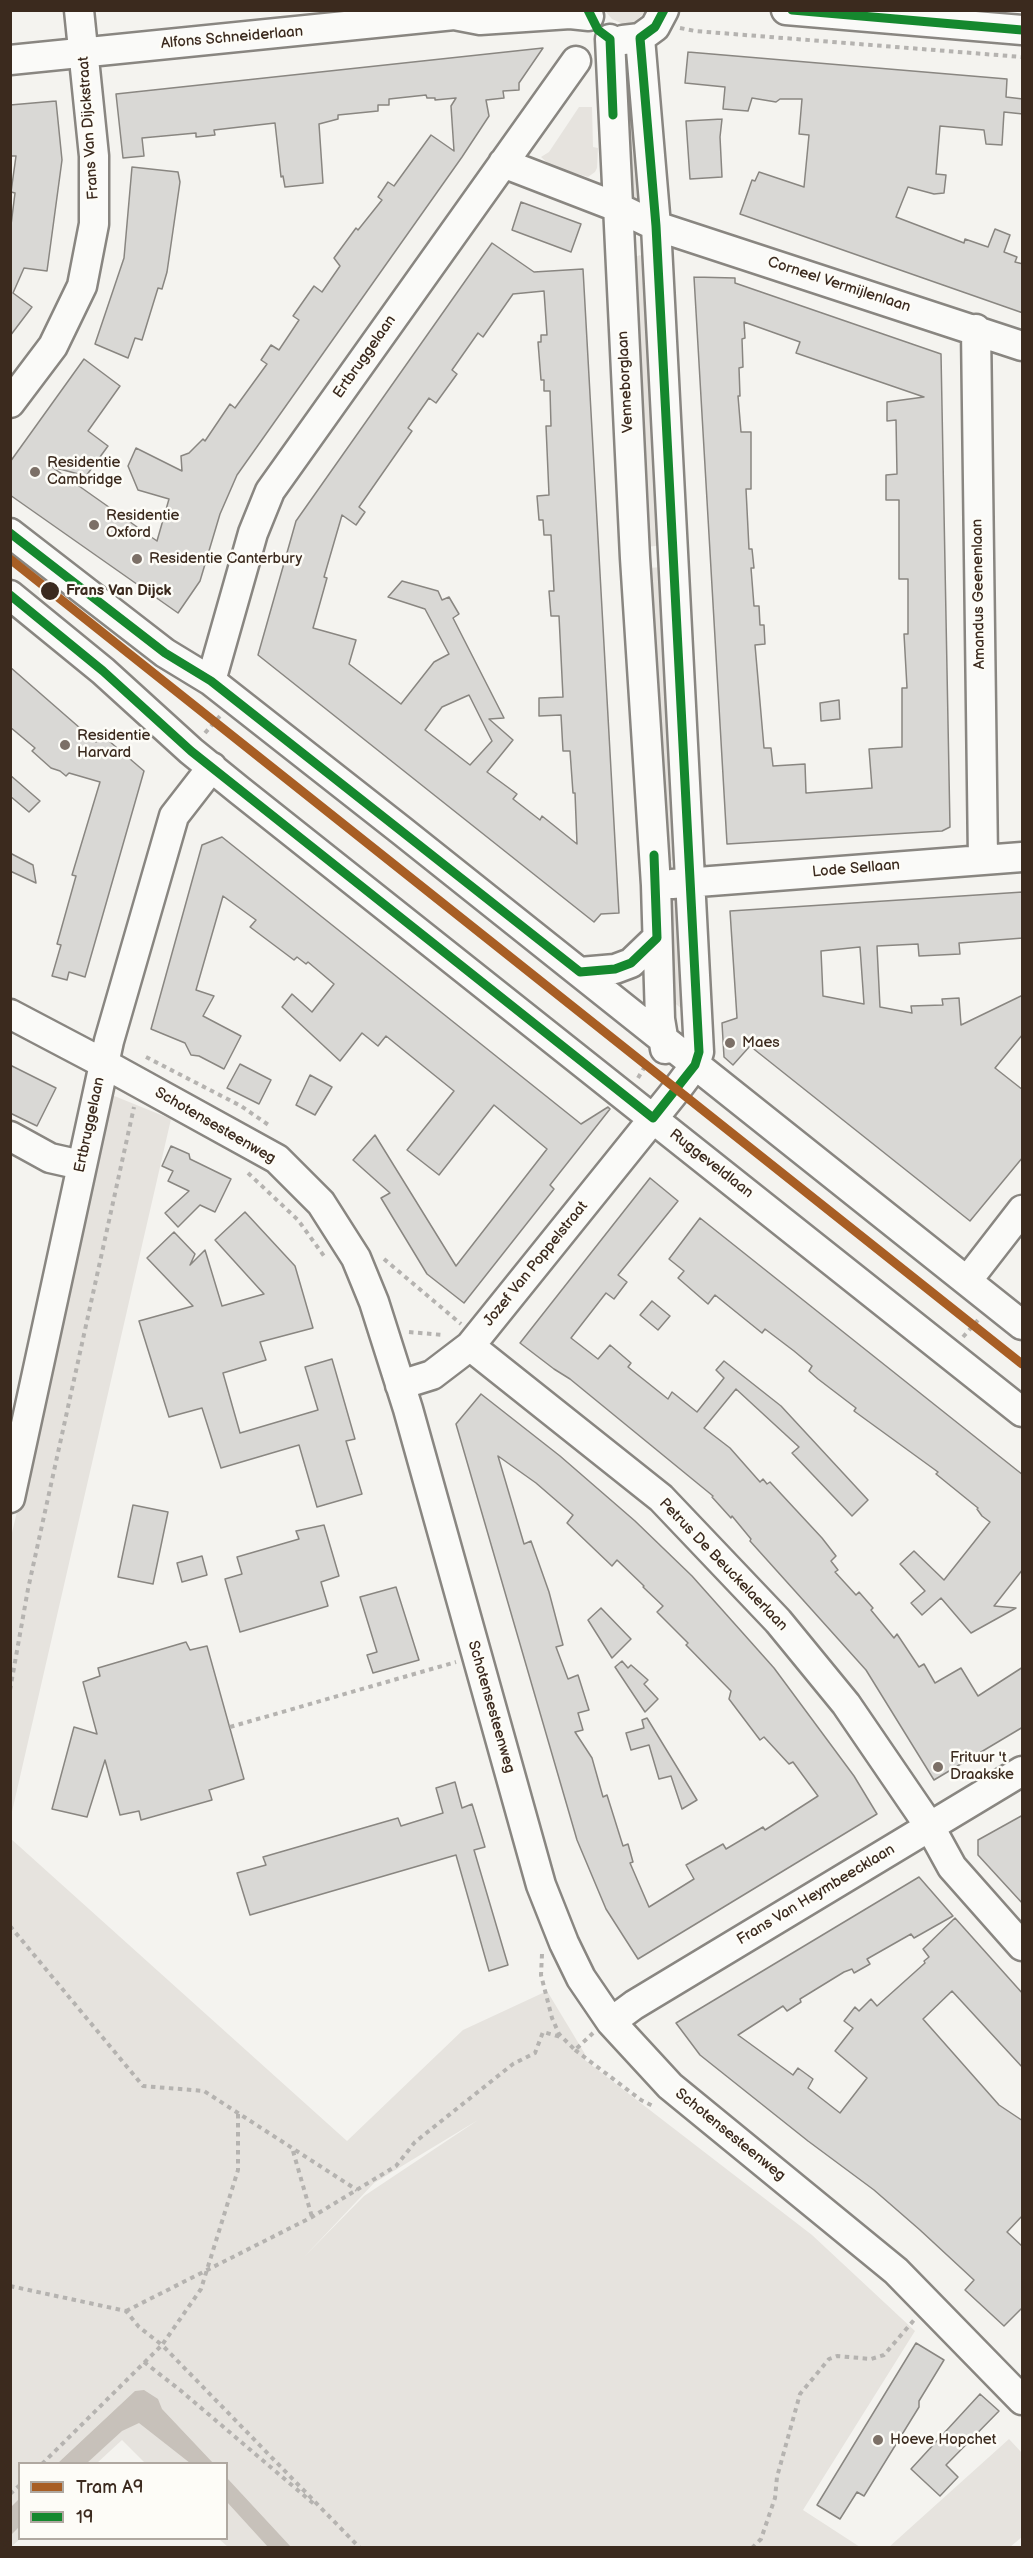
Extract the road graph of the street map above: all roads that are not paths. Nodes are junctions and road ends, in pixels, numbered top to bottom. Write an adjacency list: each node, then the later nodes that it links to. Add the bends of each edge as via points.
1 (78, 10): 10 (street, Frans Van Dijckstraat)
2 (786, 10): 5 (street)
3 (458, 13): 4 (street, Alfons Schneiderlaan, via 480,20); 6 (street, Alfons Schneiderlaan)
4 (589, 13): 9 (street, via 598,30)
5 (860, 14): 8 (street)
6 (295, 21): 10 (street, Alfons Schneiderlaan)
7 (653, 25): 9 (street, via 624,40); 15 (street)
8 (1023, 30)
9 (610, 39): 14 (street, Venneborglaan)
10 (84, 52): 11 (street, Alfons Schneiderlaan); 18 (street, Frans Van Dijckstraat, via 95,188 94,224 82,286 53,346)
11 (10, 60)
12 (576, 61): 13 (street, Ertbruggelaan)
13 (503, 163): 14 (street); 23 (street, Ertbruggelaan, via 270,491 253,533)
14 (617, 207): 15 (street); 21 (street, Venneborglaan)
15 (656, 226): 16 (street, Corneel Vermijlenlaan); 20 (street)
16 (976, 329): 17 (street, Corneel Vermijlenlaan); 26 (street, Amandus Geenenlaan)
17 (1023, 346)
18 (10, 403)
19 (10, 533): 23 (street, via 165,653)
20 (674, 554): 21 (street); 27 (street)
21 (635, 558): 28 (street, Venneborglaan)
22 (10, 596): 24 (street, Ruggeveldlaan, via 104,671)
23 (220, 689): 30 (street)
24 (202, 759): 33 (street, Ertbruggelaan, via 174,816); 36 (street, Ruggeveldlaan)
25 (1023, 857): 26 (street, Lode Sellaan)
26 (983, 859): 27 (street, Lode Sellaan)
27 (690, 883): 28 (street); 34 (street, via 699,1052)
28 (656, 885): 29 (street, Venneborglaan)
29 (657, 938): 30 (street, via 631,963 615,969); 32 (street, Venneborglaan)
30 (580, 972): 32 (street)
31 (10, 1014): 33 (street, Schotensesteenweg)
32 (655, 1032): 34 (street); 35 (street, Venneborglaan)
33 (103, 1063): 38 (street, Ertbruggelaan); 43 (street, Schotensesteenweg, via 277,1160 321,1203 356,1258)
34 (695, 1065): 35 (street); 40 (street)
35 (677, 1089): 36 (street)
36 (653, 1118): 42 (street, Jozef Van Poppelstraat); 44 (street, Ruggeveldlaan)
37 (10, 1136): 38 (street, via 51,1158)
38 (81, 1165): 45 (street, Ertbruggelaan)
39 (1023, 1210): 40 (street)
40 (977, 1288): 41 (street)
41 (1023, 1325)
42 (465, 1335): 43 (street, Jozef Van Poppelstraat, via 432,1375); 47 (street, Petrus De Beuckelaerlaan, via 661,1498 731,1571 822,1673)
43 (400, 1385): 49 (street, Schotensesteenweg, via 464,1663 541,1885)
44 (1023, 1412)
45 (10, 1498)
46 (1023, 1771): 47 (street, Frans Van Heymbeecklaan)
47 (930, 1827): 48 (street, Petrus De Beuckelaerlaan, via 952,1867); 49 (street, Frans Van Heymbeecklaan)
48 (1023, 1946)
49 (599, 2029): 50 (street, Schotensesteenweg, via 896,2271)
50 (1023, 2400)

